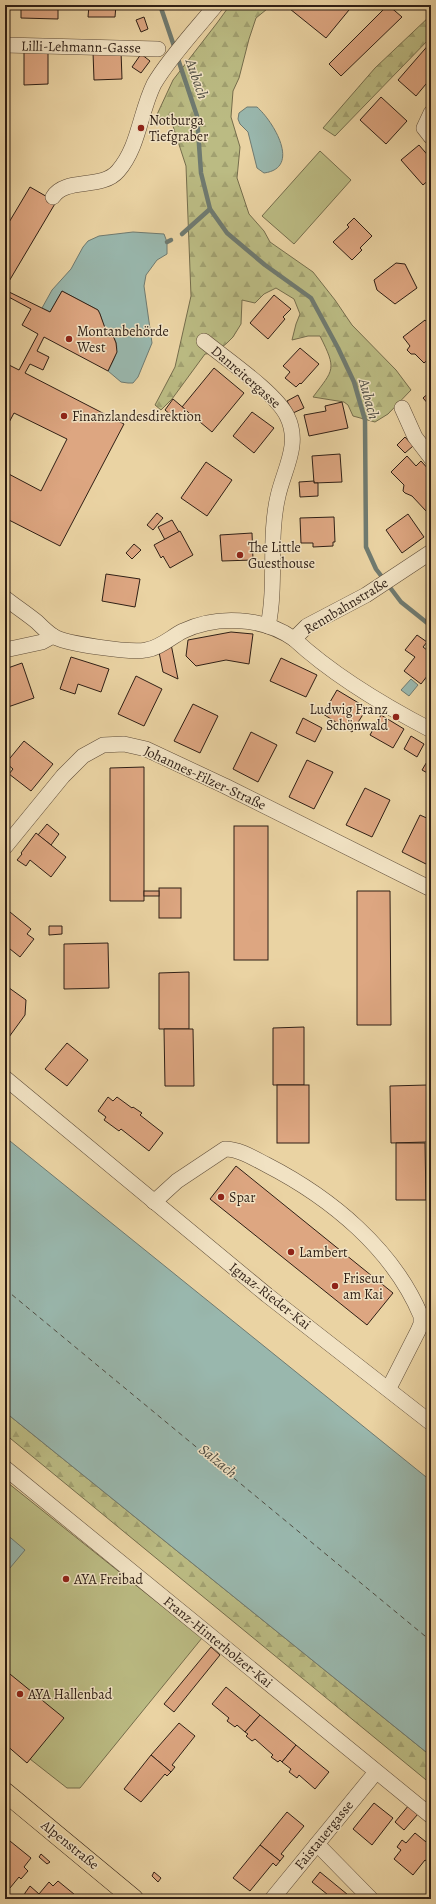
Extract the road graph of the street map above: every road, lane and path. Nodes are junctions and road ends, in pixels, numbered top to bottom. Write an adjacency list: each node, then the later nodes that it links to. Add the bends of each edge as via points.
1 (216, 5): 6 (street, via 159,77 145,106 128,157 118,171 100,181 67,186)
2 (5, 45): 3 (street, Lilli-Lehmann-Gasse)
3 (158, 49)
4 (431, 113): 5 (street, via 424,128)
5 (431, 137)
6 (53, 197)
7 (204, 341): 12 (street, Danreitergasse, via 273,399 285,413 292,428 292,448 278,494 273,525 272,603)
8 (402, 408): 9 (street, via 414,437)
9 (431, 458)
10 (431, 552): 14 (street, Rennbahnstraße, via 386,582 314,622)
11 (5, 598): 13 (street)
12 (268, 626): 13 (street, Rennbahnstraße, via 233,620 206,623 184,630 152,648 140,651 72,642); 14 (street, Rennbahnstraße)
13 (53, 636): 15 (street, via 35,644)
14 (294, 639): 16 (street, via 312,656 368,694)
15 (5, 650)
16 (431, 730)
17 (5, 847): 18 (street, Johannes-Filzer-Straße, via 63,776 83,756 103,745 124,744 142,748 225,786)
18 (431, 889)
19 (5, 1078): 20 (street, Ignaz-Rieder-Kai)
20 (154, 1202): 21 (street, Ignaz-Rieder-Kai, via 267,1295); 21 (street, via 177,1181 220,1150 231,1149 288,1176 334,1208 377,1248 398,1274 421,1316 418,1331)
21 (389, 1388): 22 (street, Ignaz-Rieder-Kai)
22 (431, 1422)
23 (5, 1468): 24 (street, Franz-Hinterholzer-Kai)
24 (376, 1772): 26 (street, Franz-Hinterholzer-Kai); 27 (street, Faistauergasse)
25 (5, 1792): 28 (main road, Alpenstraße)
26 (431, 1816)
27 (316, 1844): 29 (street, Faistauergasse); 30 (street)
28 (134, 1899)
29 (272, 1899)
30 (371, 1899)

